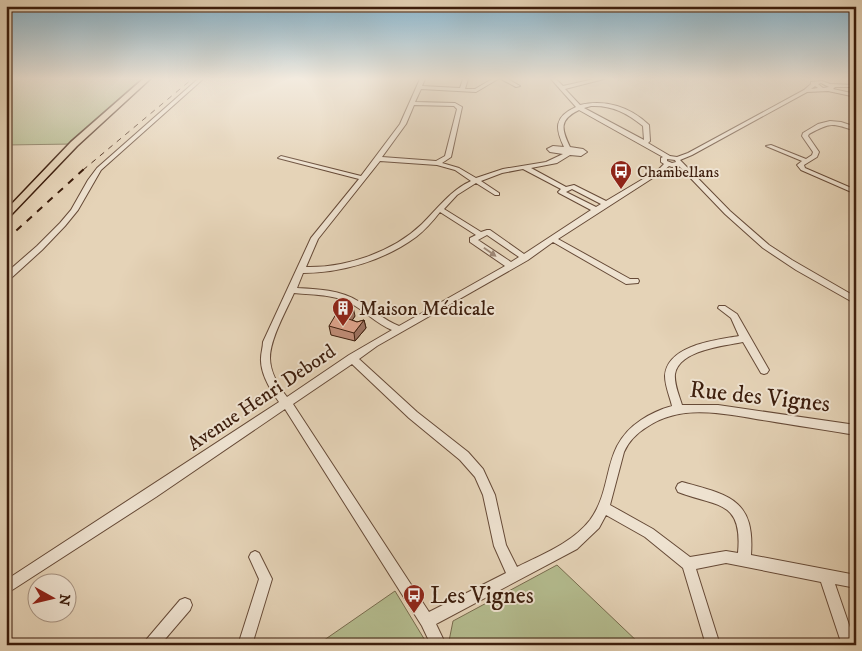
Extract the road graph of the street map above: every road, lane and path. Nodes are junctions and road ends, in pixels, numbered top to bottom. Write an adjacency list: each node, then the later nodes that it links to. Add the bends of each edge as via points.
1 (113, 109): 29 (main road, via 74,144)
2 (166, 109): 35 (street, via 105,163 91,179 65,222)
3 (409, 109): 14 (street)
4 (460, 109): 12 (street)
5 (577, 109): 19 (street, via 567,114 561,124 560,136 568,151 562,159)
6 (583, 109): 10 (street)
7 (620, 109): 10 (street, via 646,125 647,141)
8 (772, 109): 16 (street)
9 (856, 129): 17 (street, via 828,121 806,133 816,152)
10 (644, 143): 15 (street)
11 (770, 146): 17 (street)
12 (448, 157): 18 (street); 20 (street)
13 (281, 158): 21 (street)
14 (378, 159): 18 (street); 21 (street)
15 (667, 160): 16 (street); 26 (street, Avenue Henri Debord, via 660,171)
16 (678, 161): 38 (street, via 736,221 781,257)
17 (806, 161): 24 (street, via 800,165 803,169)
18 (437, 163): 20 (street)
19 (523, 166): 22 (street); 23 (street)
20 (457, 169): 22 (street)
21 (363, 178): 34 (street, via 319,232)
22 (476, 181): 25 (street); 27 (street, via 451,197)
23 (566, 188): 26 (street, via 572,186); 28 (street, via 561,192)
24 (856, 192)
25 (497, 194)
26 (606, 204): 28 (street, Avenue Henri Debord)
27 (440, 209): 30 (street); 34 (street, via 412,236 388,250 324,269)
28 (596, 210): 31 (street, Avenue Henri Debord)
29 (6, 215)
30 (480, 236): 32 (street, via 487,232); 33 (street, one-way to 33, via 473,240)
31 (553, 239): 32 (street, Avenue Henri Debord); 36 (street, via 629,282)
32 (525, 258): 33 (street, Avenue Henri Debord)
33 (512, 266): 40 (street, Avenue Henri Debord)
34 (300, 270): 37 (street)
35 (6, 278)
36 (635, 280)
37 (291, 290): 40 (street, via 321,292 355,302 382,322); 44 (street, via 266,352 269,375)
38 (856, 301)
39 (722, 308): 41 (street, via 734,316)
40 (398, 329): 42 (street, Avenue Henri Debord)
41 (745, 338): 43 (street); 45 (street, via 690,351 679,358 670,375)
42 (352, 358): 44 (street, Avenue Henri Debord); 52 (street, via 413,415 464,456 479,474 489,495 500,546)
43 (764, 370)
44 (286, 403): 55 (street, Avenue Henri Debord); 57 (street)
45 (678, 409): 46 (street, Rue des Vignes, via 714,409); 48 (street, Rue des Vignes, via 652,417 632,433 620,450)
46 (856, 430)
47 (682, 488): 50 (street, via 738,510 746,533)
48 (604, 508): 51 (street, via 649,533); 52 (street, Rue des Vignes, via 590,532)
49 (255, 557): 59 (street, via 266,579)
50 (744, 560): 51 (street, via 726,557); 53 (street)
51 (688, 564): 61 (street)
52 (514, 575): 57 (street, Rue des Vignes)
53 (826, 576): 54 (street); 62 (street)
54 (856, 582)
55 (6, 588)
56 (185, 605): 58 (street)
57 (427, 621): 60 (street)
58 (151, 645)
59 (245, 645)
60 (439, 645)
61 (712, 645)
62 (849, 645)

